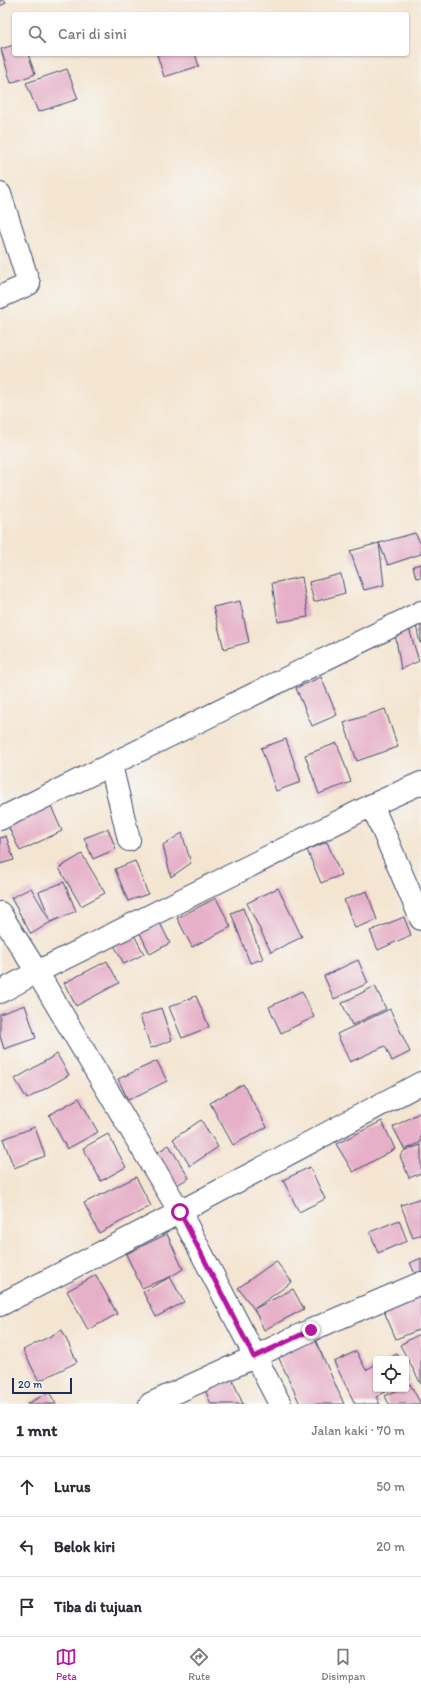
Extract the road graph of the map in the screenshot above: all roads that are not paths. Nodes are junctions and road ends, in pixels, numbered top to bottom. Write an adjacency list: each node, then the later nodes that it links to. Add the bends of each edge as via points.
1 (0, 194): 2 (street, via 29,284)
2 (0, 297)
3 (421, 612): 4 (street)
4 (111, 764): 7 (street); 8 (street)
5 (421, 783): 6 (street)
6 (372, 806): 10 (street); 11 (street)
7 (0, 819)
8 (128, 840)
9 (0, 913): 11 (street)
10 (421, 919)
11 (37, 972): 12 (street); 14 (street)
12 (0, 992)
13 (421, 1083): 14 (street)
14 (180, 1212): 16 (street); 17 (street)
15 (421, 1283): 17 (street)
16 (0, 1305)
17 (254, 1357): 18 (street); 19 (street)
18 (150, 1404)
19 (280, 1404)

